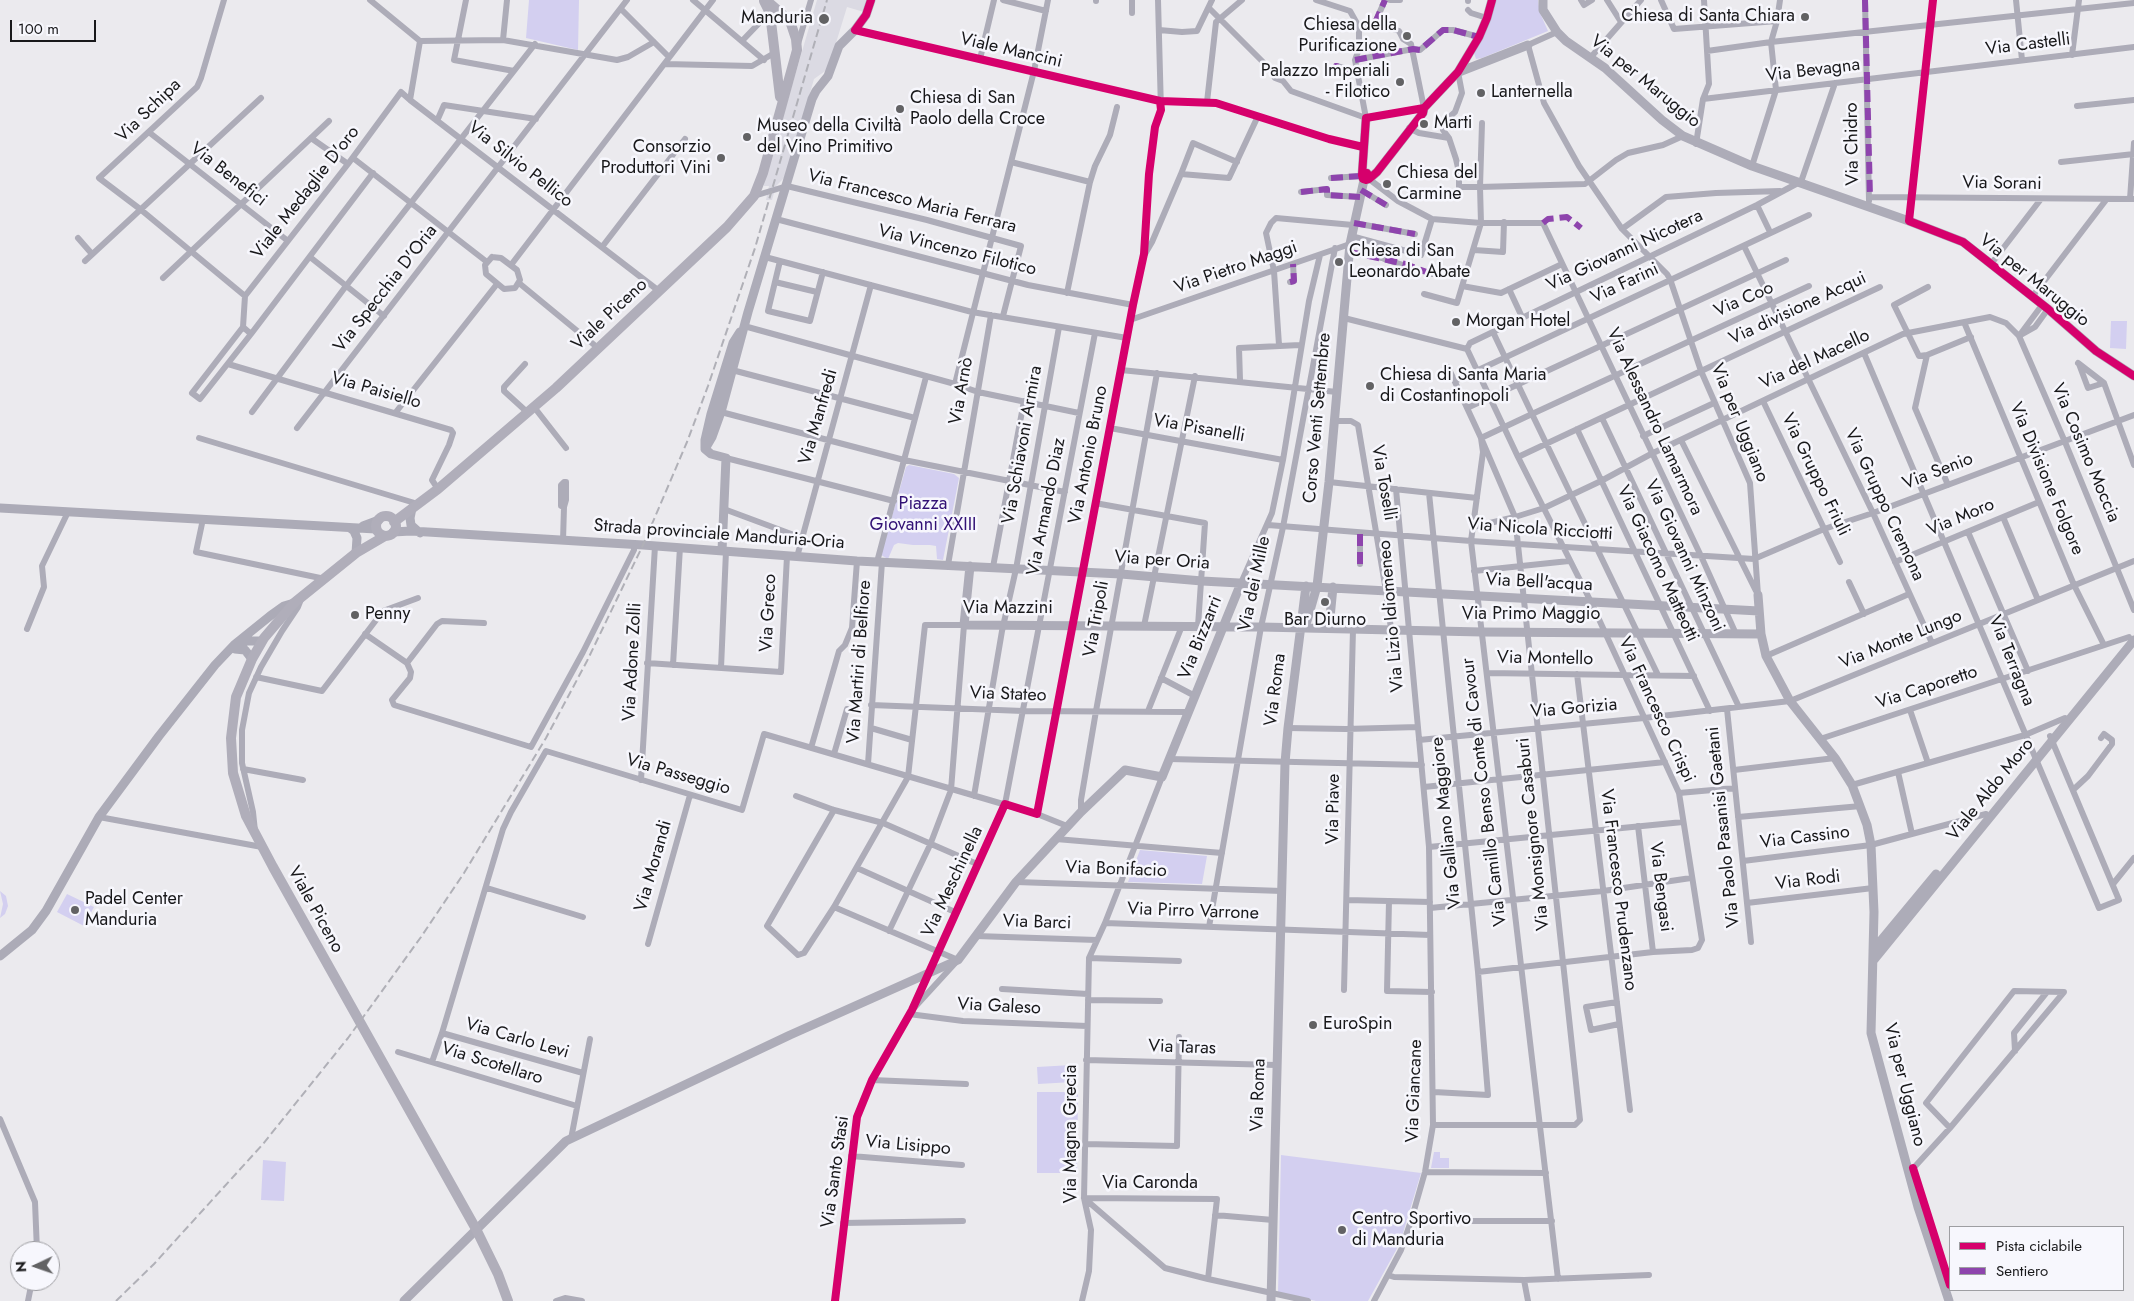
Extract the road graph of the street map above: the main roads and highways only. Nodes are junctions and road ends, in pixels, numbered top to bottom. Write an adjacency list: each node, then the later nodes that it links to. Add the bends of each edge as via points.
1 (765, 0): 2 (main road); 3 (main road)
2 (787, 19): 3 (main road, via 777,17); 5 (main road, Viale Piceno, via 797,50)
3 (772, 26): 4 (main road)
4 (779, 70): 5 (main road, via 784,73); 6 (main road)
5 (791, 70): 6 (main road, Viale Piceno)
6 (781, 111): 8 (main road, Viale Piceno, via 754,196 727,227 530,409 438,489)
7 (0, 508): 9 (main road)
8 (386, 526): 9 (main road); 10 (main road, Viale Piceno)
9 (350, 528): 10 (main road)
10 (360, 550): 11 (main road, Viale Piceno)
11 (298, 600): 12 (main road, via 284,606); 13 (main road, Viale Piceno)
12 (248, 633): 13 (main road, via 258,633); 14 (main road)
13 (263, 640): 14 (main road, via 246,641); 15 (main road, Viale Piceno)
14 (231, 650): 15 (main road, via 245,650); 16 (main road, via 158,736 87,835 46,911 32,930)
15 (252, 658): 17 (main road, Viale Piceno, via 236,697 232,717 233,773 239,795 262,847 476,1229)
16 (0, 956)
17 (508, 1301)

